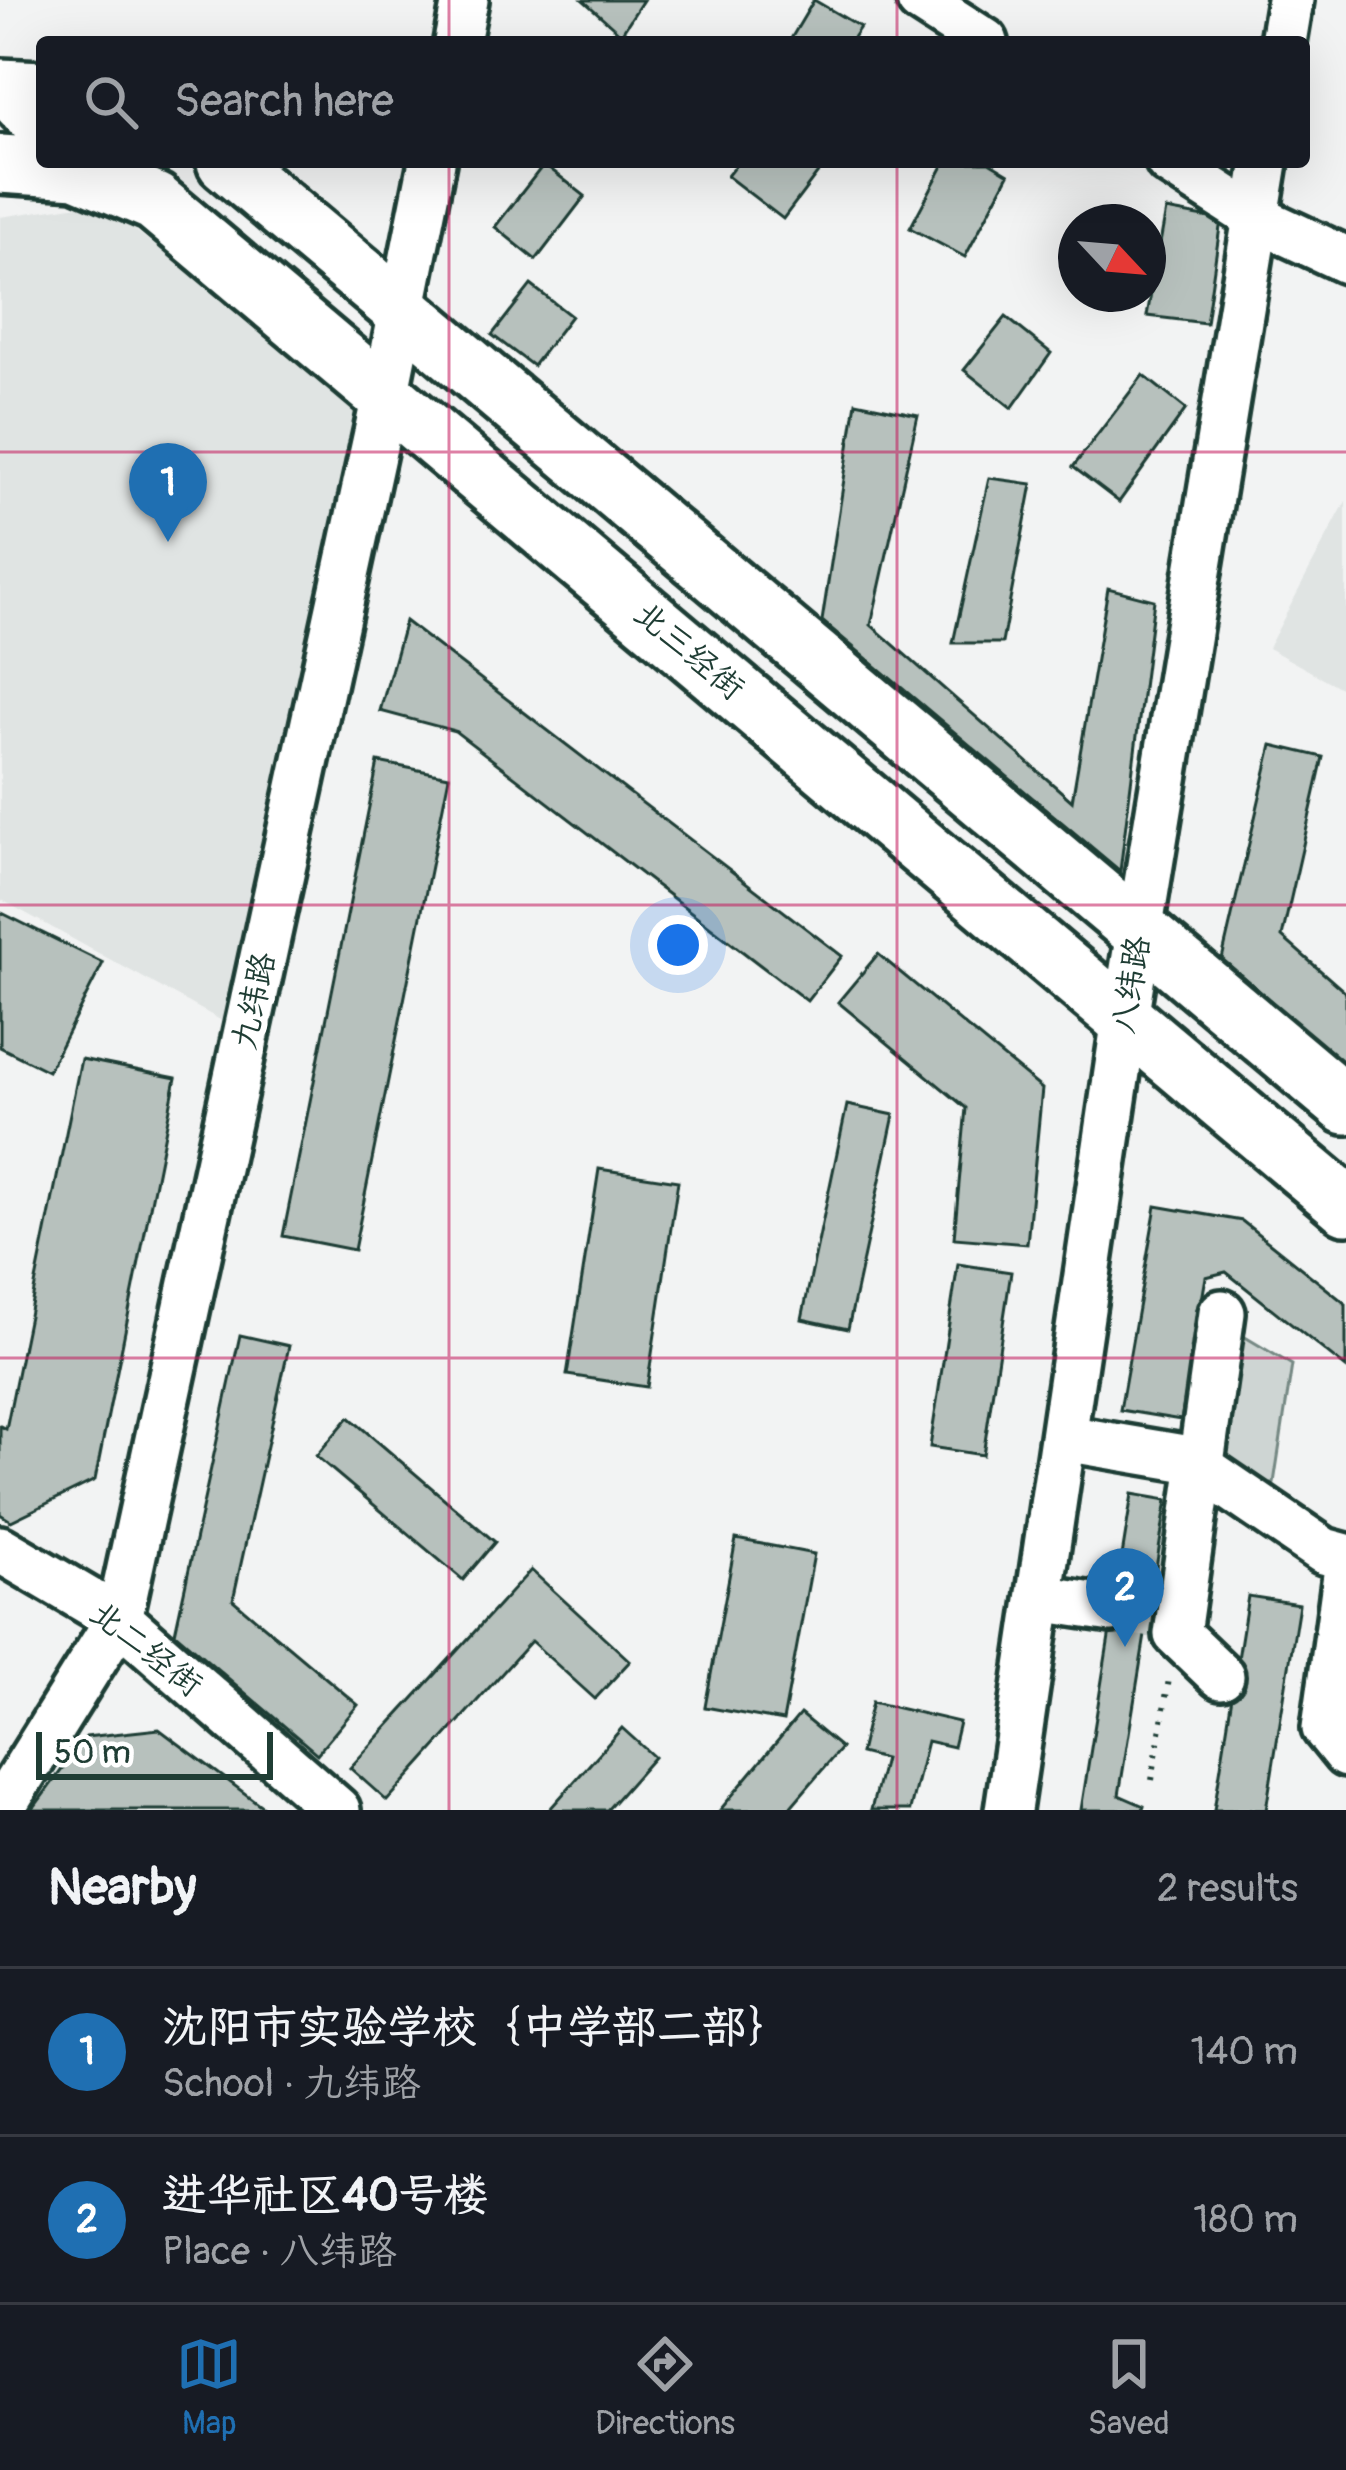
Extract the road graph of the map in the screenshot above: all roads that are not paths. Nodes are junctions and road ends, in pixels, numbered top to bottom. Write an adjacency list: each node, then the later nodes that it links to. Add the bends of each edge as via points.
1 (465, 0): 4 (street)
2 (920, 0): 5 (street)
3 (1290, 0): 6 (street)
4 (458, 36)
5 (976, 36)
6 (1284, 36)
7 (0, 88): 8 (main road); 9 (street)
8 (36, 90)
9 (36, 126)
10 (36, 158): 11 (main road, 北三经街)
11 (0, 164)
12 (90, 168): 20 (main road, 北三经街, via 155,202)
13 (233, 168): 19 (main road)
14 (431, 168): 19 (street, 九纬路)
15 (1178, 168): 17 (street)
16 (1263, 168): 17 (street, 八纬路)
17 (1256, 218): 18 (street); 21 (street, 八纬路)
18 (1346, 260)
19 (403, 310): 20 (street, 九纬路); 21 (main road)
20 (385, 396): 22 (main road, 北三经街); 32 (street, 九纬路)
21 (1139, 931): 22 (street, 八纬路); 23 (main road)
22 (1125, 1018): 24 (main road, 北三经街); 26 (street, 八纬路)
23 (1346, 1105)
24 (1346, 1204)
25 (1222, 1312): 27 (street)
26 (1065, 1438): 27 (street); 31 (street, 八纬路)
27 (1200, 1466): 29 (street, via 1324,1551); 33 (street)
28 (0, 1549): 32 (street, 北二经街)
29 (1346, 1557)
30 (1346, 1575): 35 (street, via 1325,1728)
31 (1040, 1598): 33 (street); 38 (street, 八纬路)
32 (119, 1619): 36 (street, 九纬路); 37 (street, 北二经街)
33 (1155, 1619): 34 (street)
34 (1221, 1676)
35 (1346, 1754)
36 (0, 1810)
37 (337, 1810)
38 (1008, 1810)

